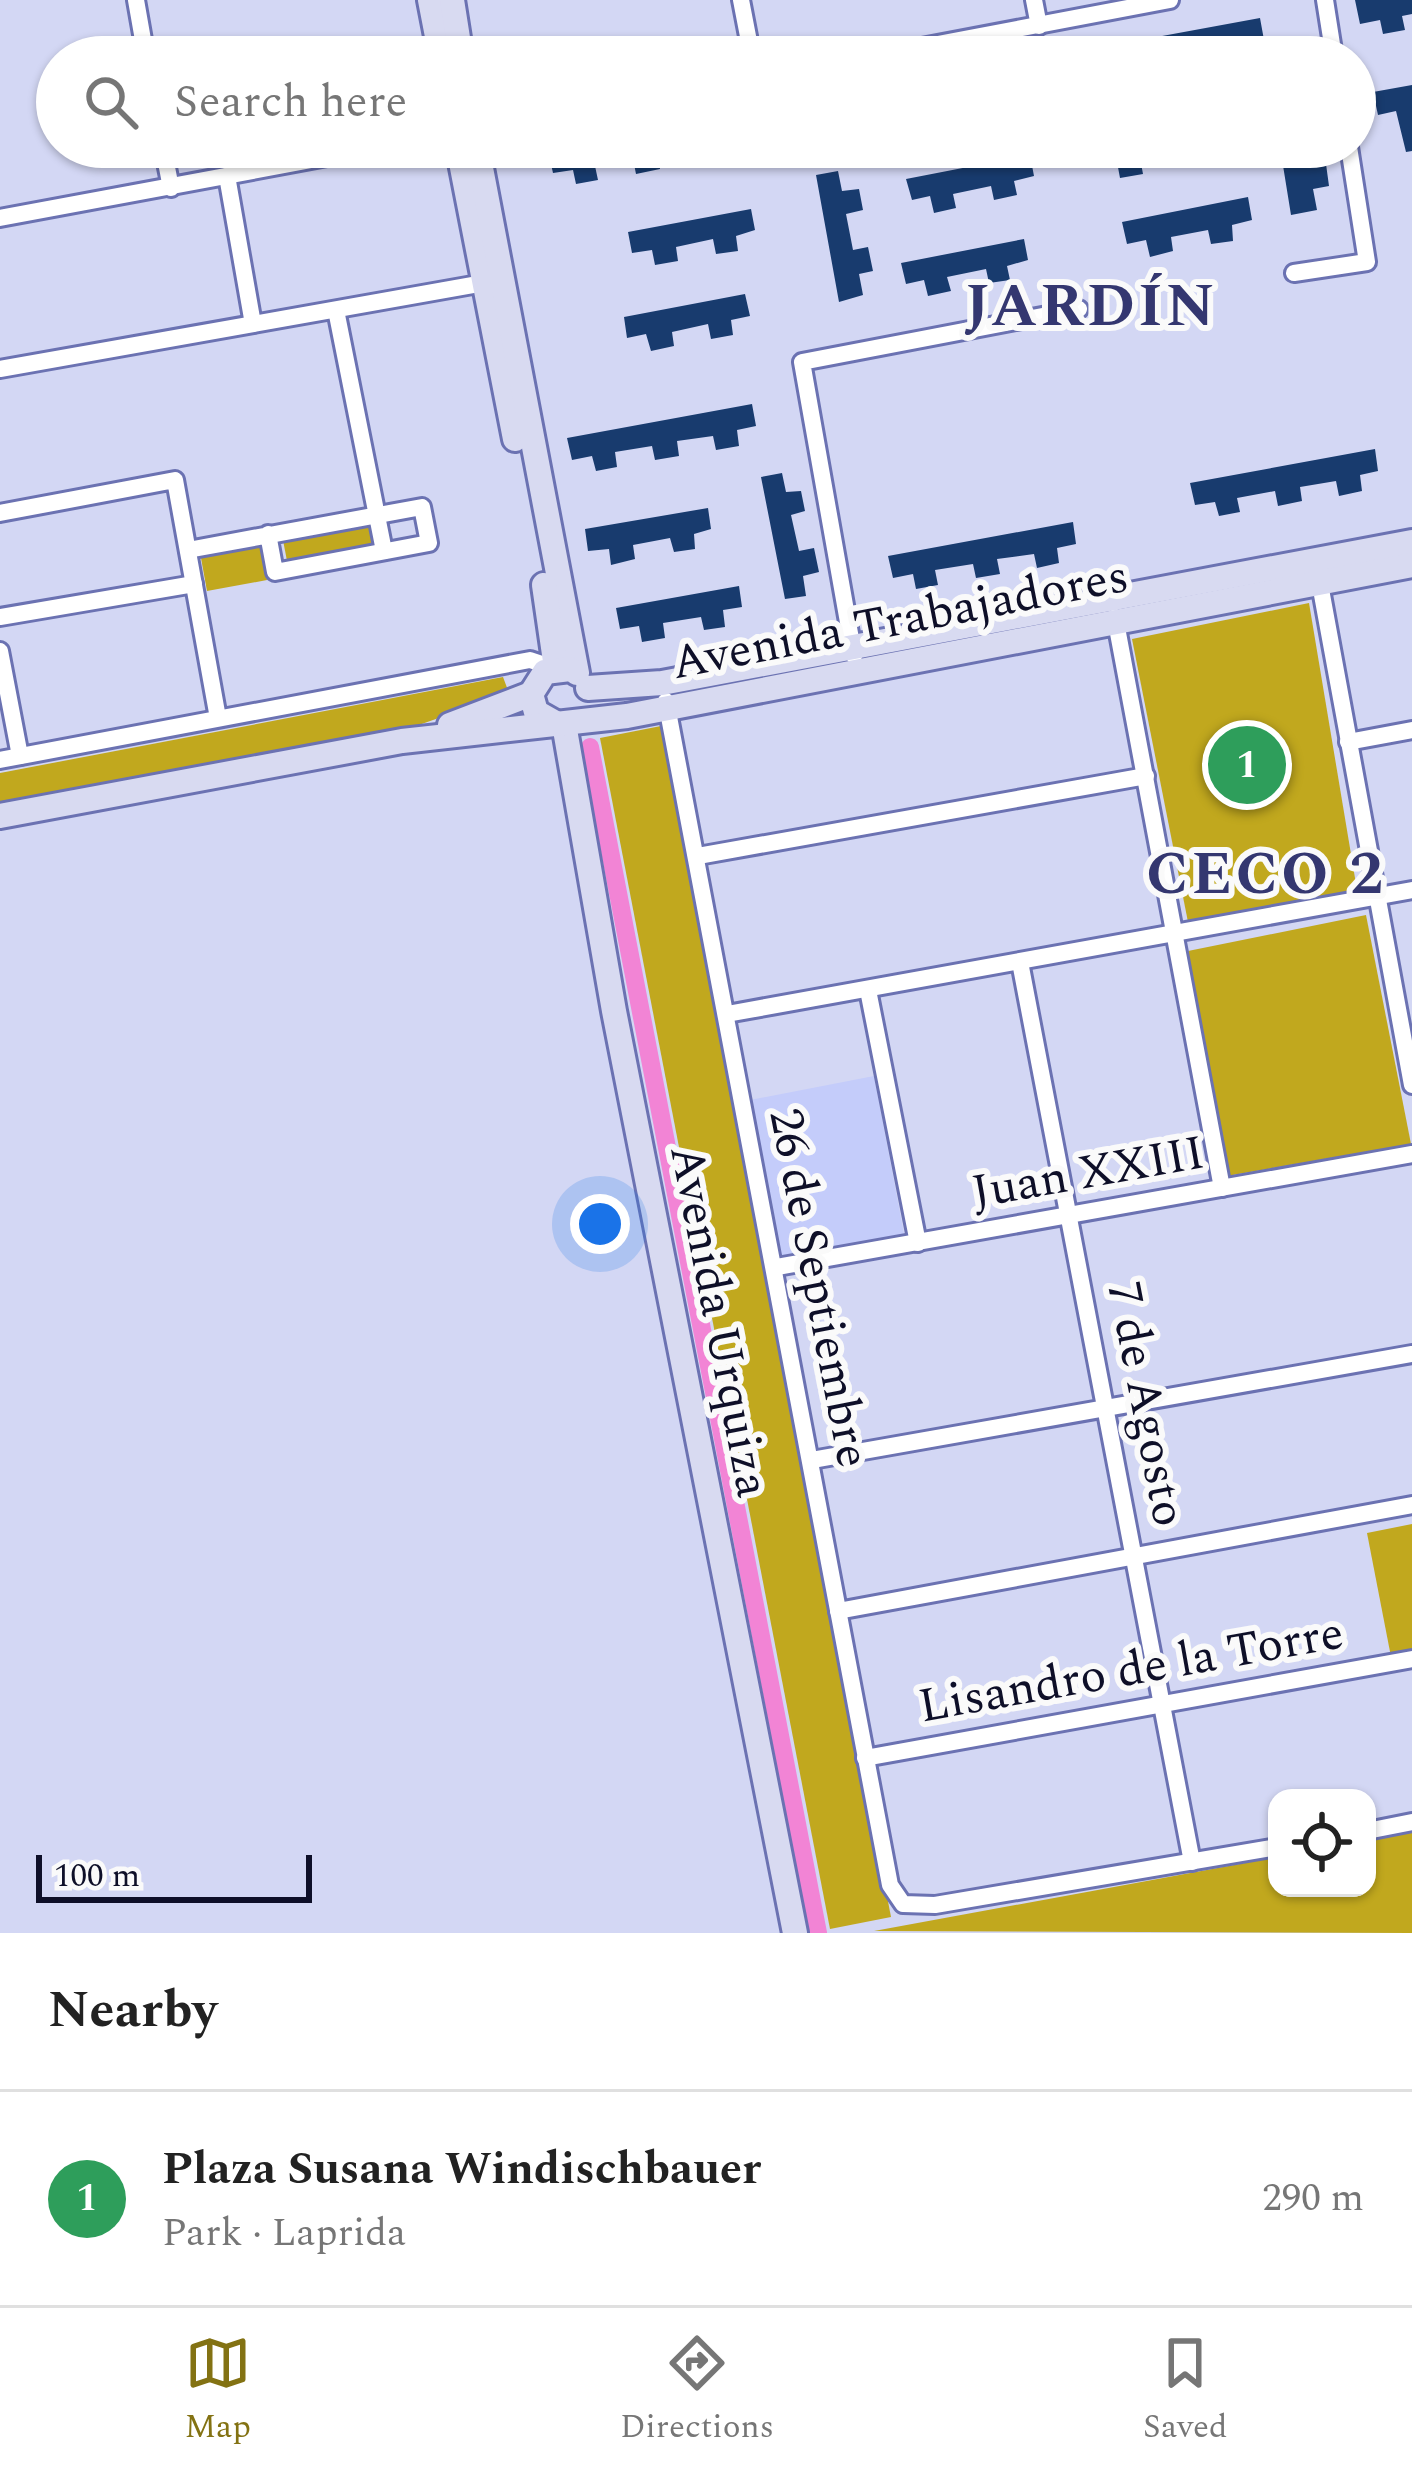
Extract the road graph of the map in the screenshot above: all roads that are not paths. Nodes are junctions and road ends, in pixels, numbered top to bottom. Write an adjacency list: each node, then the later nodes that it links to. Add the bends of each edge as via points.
1 (136, 0): 9 (street)
2 (430, 0): 10 (main road)
3 (452, 0): 11 (main road)
4 (741, 0): 12 (street)
5 (1034, 0): 8 (street)
6 (1170, 0): 8 (street)
7 (1325, 0): 14 (street)
8 (1039, 26): 13 (street)
9 (142, 36)
10 (437, 36)
11 (458, 36)
12 (748, 36)
13 (984, 36)
14 (1331, 36)
15 (167, 168): 21 (street)
16 (269, 168): 20 (street)
17 (462, 168): 24 (main road)
18 (481, 168): 43 (main road)
19 (1351, 168): 23 (street, via 1367,262)
20 (227, 176): 21 (street); 27 (street)
21 (171, 188): 22 (street)
22 (0, 218)
23 (1294, 273)
24 (484, 283): 26 (street); 43 (main road)
25 (1079, 309): 41 (street, via 802,362)
26 (336, 310): 27 (street); 30 (street)
27 (254, 324): 28 (street)
28 (0, 369)
29 (0, 513): 33 (street, via 176,480)
30 (376, 515): 31 (street); 34 (street); 34 (street, via 422,507 429,543)
31 (268, 534): 33 (street); 34 (street, via 275,572)
32 (1412, 542): 36 (main road, Avenida Trabajadores)
33 (188, 550): 37 (street)
34 (384, 551)
35 (1412, 565): 36 (main road, Avenida Trabajadores)
36 (1317, 571): 38 (main road, Avenida Trabajadores); 50 (street)
37 (194, 584): 39 (street); 46 (street)
38 (1113, 609): 41 (main road, Avenida Trabajadores); 53 (street)
39 (0, 617)
40 (0, 652): 51 (street)
41 (854, 659): 45 (main road, Avenida Trabajadores)
42 (496, 670): 43 (street, Avenida Trabajadores, via 530,659); 44 (street, via 520,676); 46 (street, Avenida Trabajadores)
43 (569, 674): 44 (main road, via 539,676); 45 (main road, Avenida Trabajadores); 47 (main road, via 588,705)
44 (532, 692): 47 (main road, via 536,712); 49 (main road, Avenida Trabajadores)
45 (665, 695): 47 (main road, Avenida Trabajadores); 55 (street, 26 de Septiembre)
46 (218, 718): 51 (street, Avenida Trabajadores)
47 (564, 724): 49 (main road, Avenida Trabajadores); 81 (main road, Avenida Urquiza)
48 (1412, 730): 50 (street)
49 (402, 741): 54 (main road, Avenida Trabajadores)
50 (1348, 742): 57 (street)
51 (20, 756): 52 (street, Avenida Trabajadores)
52 (0, 760)
53 (1146, 776): 55 (street); 58 (street)
54 (0, 816)
55 (698, 856): 61 (street, 26 de Septiembre)
56 (1412, 890): 57 (street)
57 (1376, 898): 58 (street); 62 (street)
58 (1174, 932): 59 (street); 64 (street)
59 (1020, 962): 60 (street); 65 (street, 7 de Agosto)
60 (868, 990): 61 (street); 66 (street)
61 (727, 1014): 67 (street, 26 de Septiembre)
62 (1412, 1084)
63 (1412, 1154): 64 (street, Juan XXIII)
64 (1222, 1187): 65 (street, Juan XXIII)
65 (1070, 1217): 66 (street, Juan XXIII); 69 (street, 7 de Agosto)
66 (918, 1243): 67 (street, Juan XXIII)
67 (777, 1267): 70 (street, 26 de Septiembre)
68 (1412, 1354): 69 (street)
69 (1107, 1406): 70 (street); 72 (street, 7 de Agosto)
70 (812, 1460): 73 (street, 26 de Septiembre)
71 (1412, 1505): 72 (street)
72 (1134, 1553): 73 (street); 75 (street, 7 de Agosto)
73 (838, 1611): 76 (street, 26 de Septiembre)
74 (1412, 1659): 75 (street, Lisandro de la Torre)
75 (1164, 1703): 76 (street, Lisandro de la Torre); 80 (street, 7 de Agosto)
76 (865, 1758): 80 (street, 26 de Septiembre, via 890,1886 903,1904)
77 (1412, 1822): 78 (street)
78 (1376, 1829)
79 (1268, 1849): 80 (street)
80 (1192, 1862)
81 (795, 1933)

